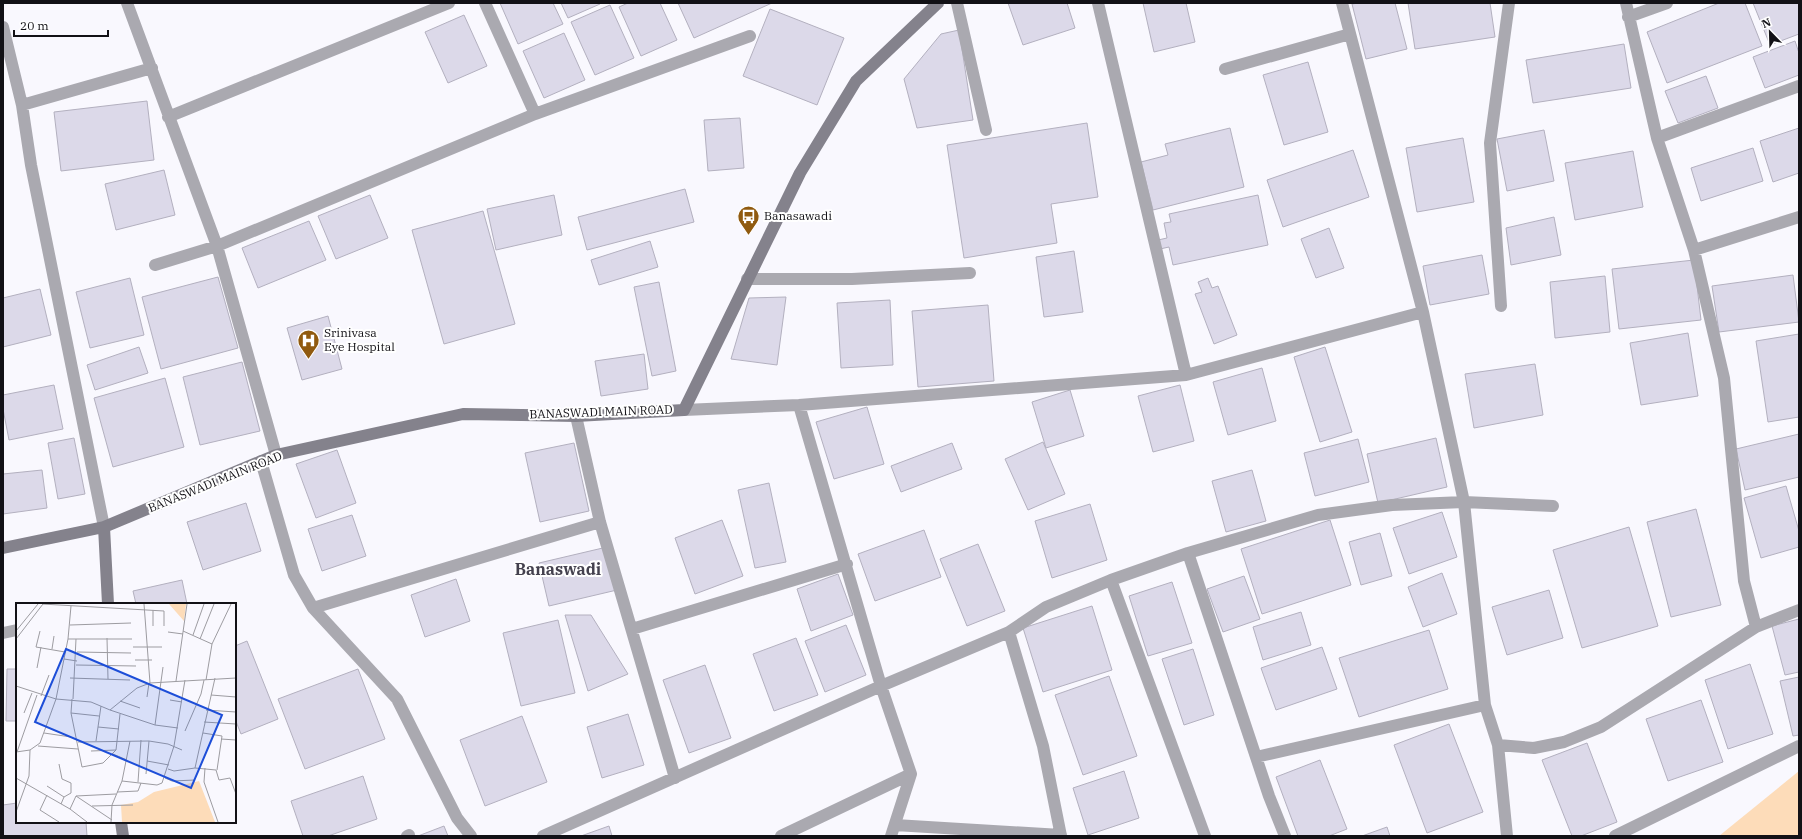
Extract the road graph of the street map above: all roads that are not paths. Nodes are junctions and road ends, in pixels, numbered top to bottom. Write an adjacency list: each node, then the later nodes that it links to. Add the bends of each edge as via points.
1 (127, 3): 15 (street)
2 (449, 3): 20 (street)
3 (485, 3): 19 (street)
4 (938, 3): 28 (main road, BANASWADI MAIN ROAD, via 856,81 800,173)
5 (957, 3): 21 (street)
6 (1098, 3): 31 (street)
7 (1342, 3): 13 (street)
8 (1509, 3): 29 (street, via 1490,143)
9 (1626, 3): 11 (street)
10 (1666, 3): 11 (street)
11 (1628, 17): 22 (street)
12 (4, 33): 18 (street)
13 (1350, 34): 16 (street); 30 (street)
14 (750, 36): 19 (street)
15 (152, 68): 18 (street); 20 (street)
16 (1225, 69)
17 (1799, 86): 22 (street)
18 (22, 105): 40 (street, via 31,165)
19 (535, 114): 24 (street)
20 (168, 116): 24 (street)
21 (986, 130)
22 (1656, 138): 25 (street)
23 (1799, 217): 25 (street)
24 (217, 246): 26 (street); 35 (street)
25 (1694, 250): 48 (street, via 1724,378 1744,581)
26 (155, 265)
27 (970, 273): 28 (street, via 852,279)
28 (747, 279): 33 (main road, BANASWADI MAIN ROAD)
29 (1501, 306)
30 (1424, 312): 31 (street); 37 (street)
31 (1186, 374): 32 (street)
32 (799, 405): 33 (street); 43 (street)
33 (684, 410): 34 (main road, BANASWADI MAIN ROAD)
34 (576, 416): 35 (main road, BANASWADI MAIN ROAD, via 464,414); 39 (street)
35 (276, 455): 36 (main road, BANASWADI MAIN ROAD)
36 (261, 461): 40 (main road, BANASWADI MAIN ROAD); 46 (street, via 294,574)
37 (1464, 502): 38 (street); 42 (street, via 1392,505 1318,515); 54 (street)
38 (1553, 506)
39 (600, 522): 46 (street); 49 (street)
40 (104, 528): 41 (main road, BANASWADI MAIN ROAD); 45 (main road)
41 (3, 548)
42 (1188, 552): 44 (street); 57 (street)
43 (846, 564): 49 (street); 53 (street)
44 (1111, 580): 51 (street, via 1046,608); 67 (street)
45 (108, 603)
46 (313, 608): 64 (street, via 397,699 457,818)
47 (1799, 610): 48 (street)
48 (1756, 627): 55 (street, via 1601,727 1564,742 1534,748)
49 (632, 629): 59 (street)
50 (16, 630): 52 (street)
51 (1009, 632): 53 (street); 62 (street, via 1043,746)
52 (3, 633)
53 (881, 686): 58 (street); 59 (street)
54 (1485, 705): 55 (street); 57 (street)
55 (1498, 745): 69 (street)
56 (1799, 746): 70 (street)
57 (1256, 757): 68 (street)
58 (911, 774): 61 (street); 66 (street)
59 (675, 778): 65 (street)
60 (121, 823): 63 (main road)
61 (893, 831): 62 (street)
62 (1061, 835)
63 (122, 836)
64 (471, 836)
65 (543, 836)
66 (781, 836)
67 (1205, 836)
68 (1285, 836)
69 (1507, 836)
70 (1615, 836)

